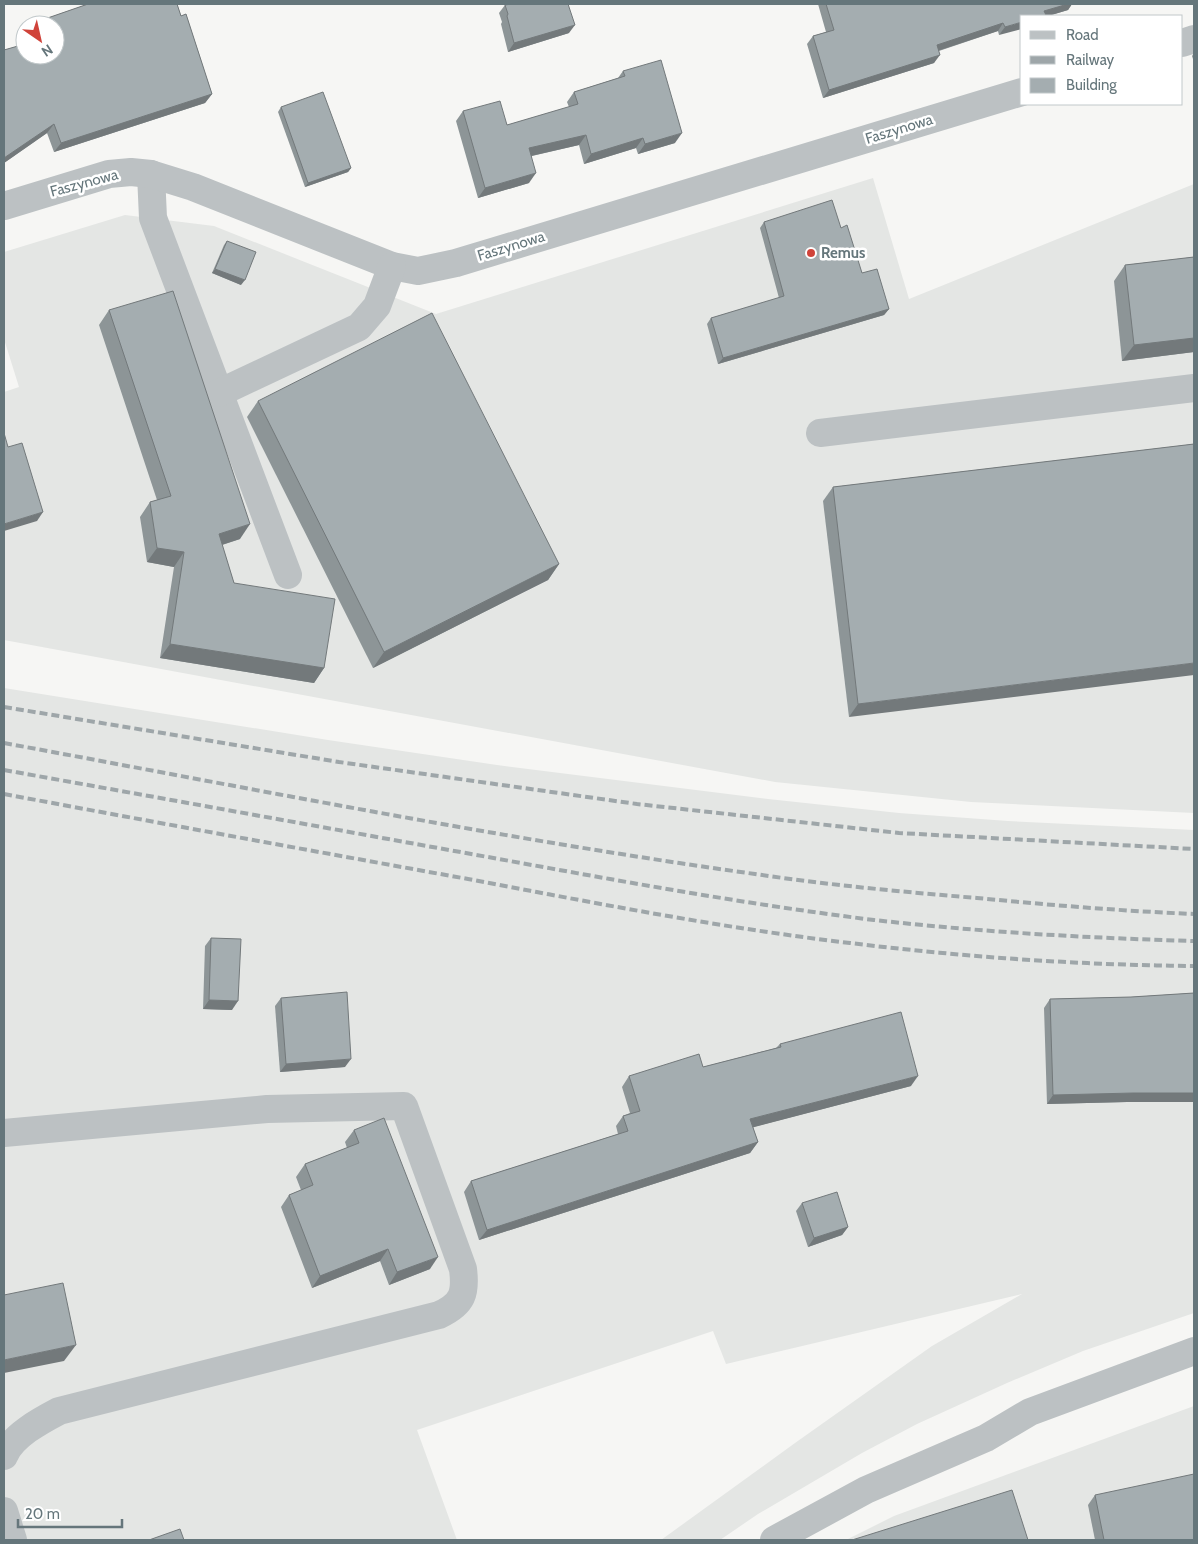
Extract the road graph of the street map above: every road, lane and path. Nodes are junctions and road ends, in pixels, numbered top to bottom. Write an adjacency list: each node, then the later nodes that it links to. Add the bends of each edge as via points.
1 (1020, 93): 4 (street, Faszynowa, via 456,263 418,271)
2 (151, 174): 3 (street, Faszynowa, via 109,174); 4 (street, Faszynowa); 6 (street, via 153,218)
3 (4, 206)
4 (392, 266): 6 (street, via 377,306 359,327)
5 (1194, 388): 7 (street)
6 (219, 393): 8 (street)
7 (820, 432)
8 (288, 574)
9 (4, 1133): 11 (street, via 267,1109 404,1106 463,1268 465,1283 463,1295 448,1311 439,1315 59,1411 30,1427 6,1450)
10 (1194, 1351): 14 (street, via 1030,1412 986,1438 866,1490)
11 (4, 1456)
12 (4, 1512): 13 (street)
13 (13, 1540)
14 (774, 1540)

